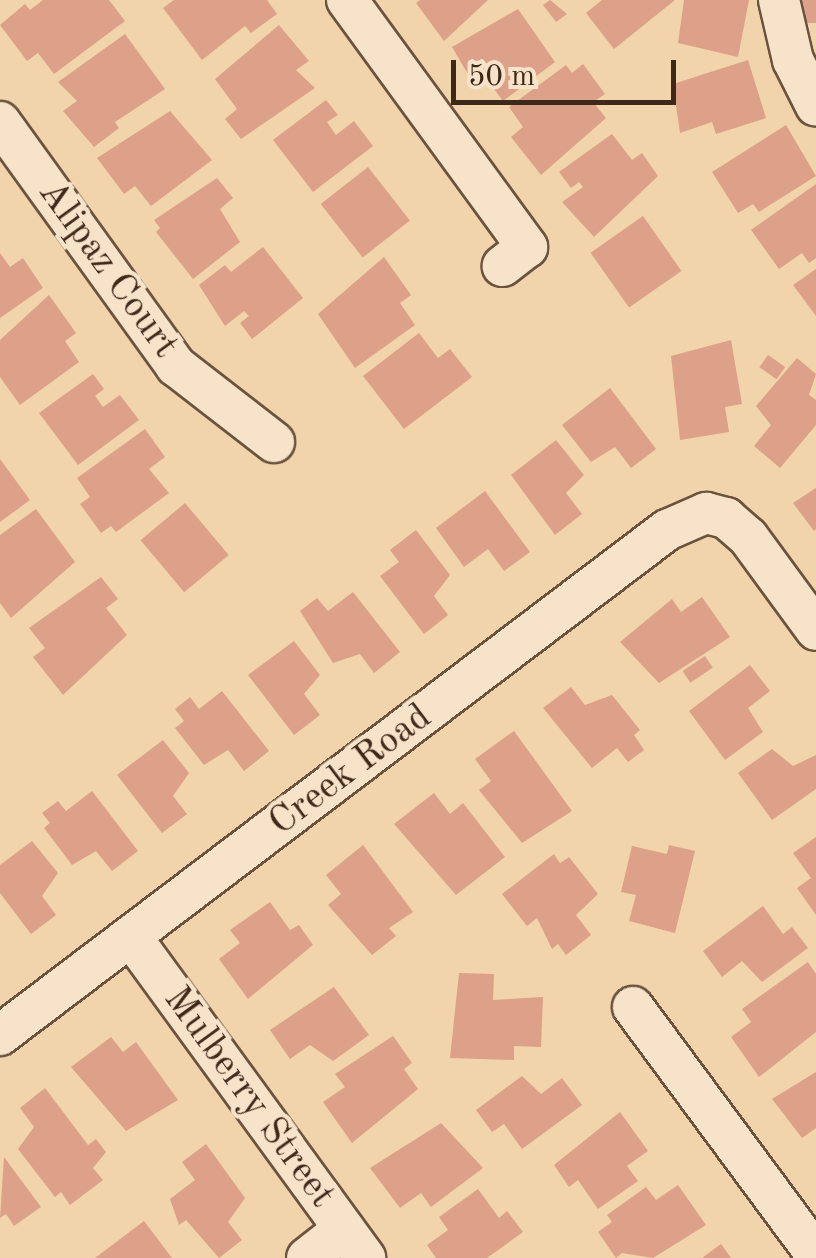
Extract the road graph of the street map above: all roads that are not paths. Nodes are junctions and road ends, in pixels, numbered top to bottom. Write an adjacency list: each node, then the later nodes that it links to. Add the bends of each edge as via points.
1 (347, 0): 5 (street, via 527,248)
2 (779, 0): 3 (street, via 792,60)
3 (816, 106)
4 (0, 122): 6 (street, Alipaz Court, via 176,366)
5 (503, 266)
6 (274, 442)
7 (816, 630): 8 (street, Creek Road, via 748,537 726,518 706,513 667,530)
8 (132, 938): 10 (street, Creek Road); 11 (street, Mulberry Street)
9 (634, 1007): 12 (street)
10 (0, 1036)
11 (355, 1244): 13 (street)
12 (816, 1254)
13 (307, 1258)

